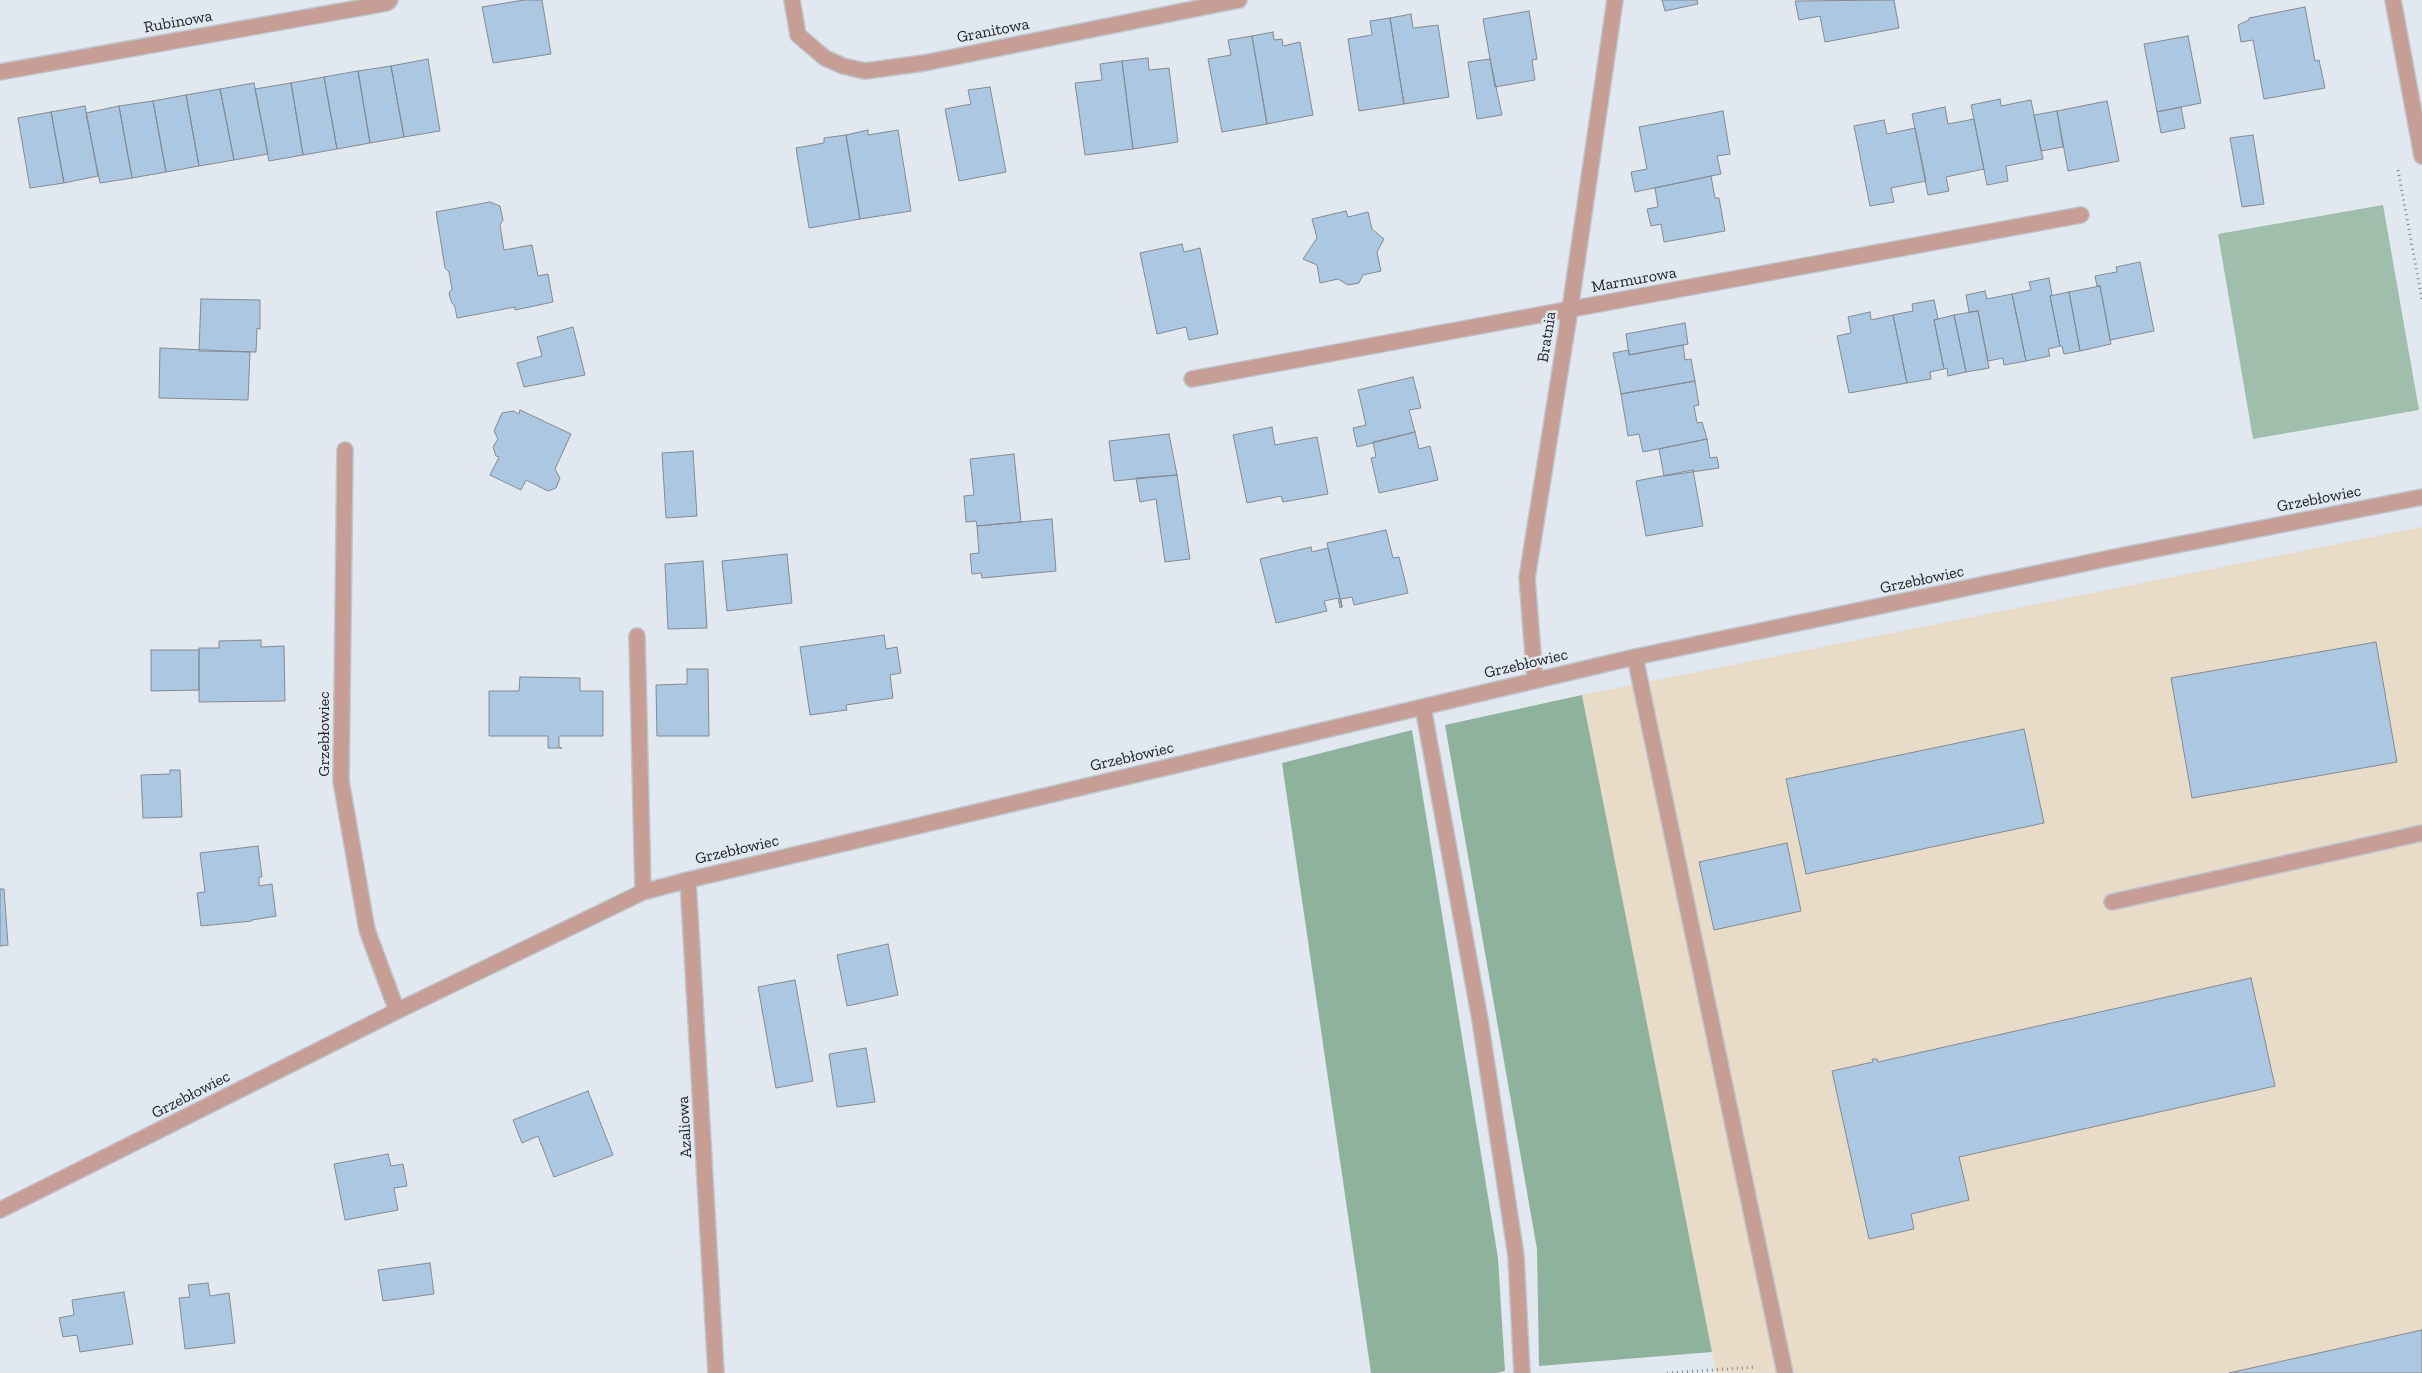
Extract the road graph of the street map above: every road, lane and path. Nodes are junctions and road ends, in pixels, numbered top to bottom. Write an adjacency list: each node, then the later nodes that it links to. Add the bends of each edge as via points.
1 (390, 0): 6 (street, Rubinowa)
2 (792, 0): 3 (street, Granitowa, via 798,35 825,58 865,71 924,63)
3 (1238, 0)
4 (1615, 0): 9 (street, Bratnia)
5 (2394, 0): 7 (street)
6 (0, 72)
7 (2422, 156)
8 (2081, 215): 9 (street, Marmurowa)
9 (1570, 309): 10 (street, Marmurowa); 15 (street, Bratnia, via 1526,578)
10 (1192, 379)
11 (345, 450): 21 (street, Grzebłowiec, via 341,781 367,930)
12 (2422, 497): 14 (street, Grzebłowiec)
13 (637, 636): 19 (street)
14 (1635, 657): 15 (street, Grzebłowiec); 23 (street)
15 (1536, 680): 16 (street, Grzebłowiec)
16 (1423, 707): 18 (street, Grzebłowiec); 25 (street, via 1480,1020 1516,1256)
17 (2422, 833): 20 (street)
18 (688, 880): 19 (street, Grzebłowiec); 24 (street, Azaliowa)
19 (644, 892): 21 (street, Grzebłowiec)
20 (2112, 902)
21 (397, 1011): 22 (street, Grzebłowiec)
22 (0, 1210)
23 (1785, 1369): 26 (path)
24 (716, 1373)
25 (1522, 1373)
26 (1667, 1373)

